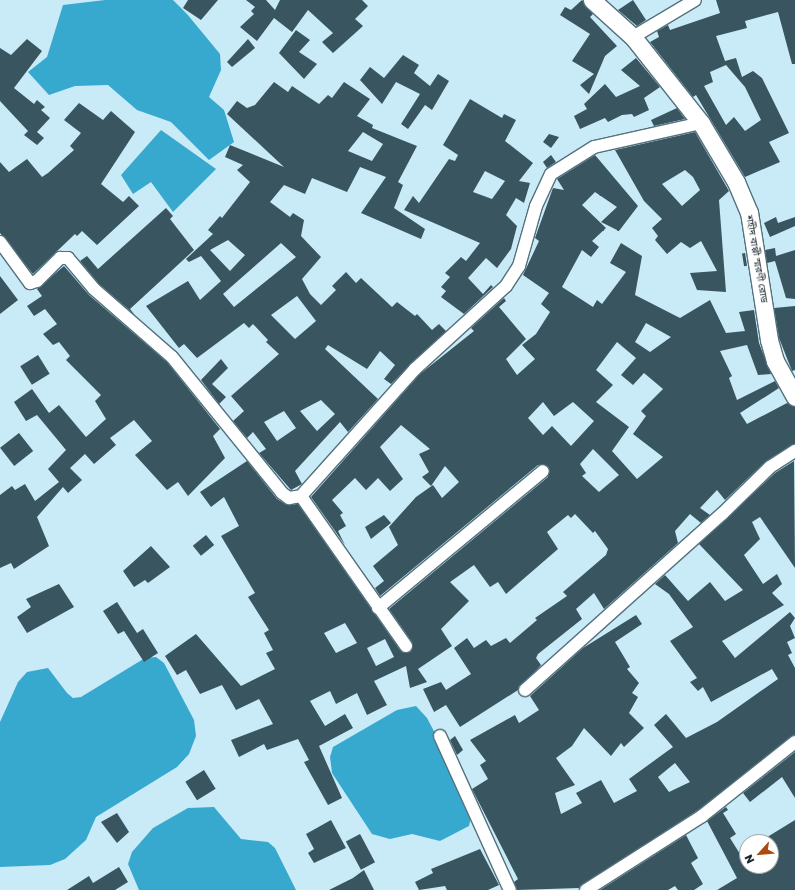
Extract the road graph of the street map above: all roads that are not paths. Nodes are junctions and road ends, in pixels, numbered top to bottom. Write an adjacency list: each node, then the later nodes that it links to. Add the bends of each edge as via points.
1 (592, 0): 3 (street, শহীদ বাপ্পী স্মরণী রোড)
2 (695, 0): 3 (street)
3 (633, 37): 4 (street, শহীদ বাপ্পী স্মরণী রোড)
4 (701, 123): 6 (street, শহীদ বাপ্পী স্মরণী রোড, via 749,212 769,340 775,361); 9 (street, via 594,147 551,174 536,206 519,266 506,286 415,369)
5 (0, 242): 9 (street, via 30,283 37,281 60,258 68,258 94,289 172,357 282,493 289,498)
6 (795, 397)
7 (795, 451): 12 (street, via 770,467)
8 (543, 471): 10 (street)
9 (301, 496): 10 (street)
10 (378, 608): 11 (street)
11 (406, 646)
12 (525, 690)
13 (440, 736): 15 (street)
14 (795, 742): 16 (street, via 702,816)
15 (510, 890)
16 (586, 890)

